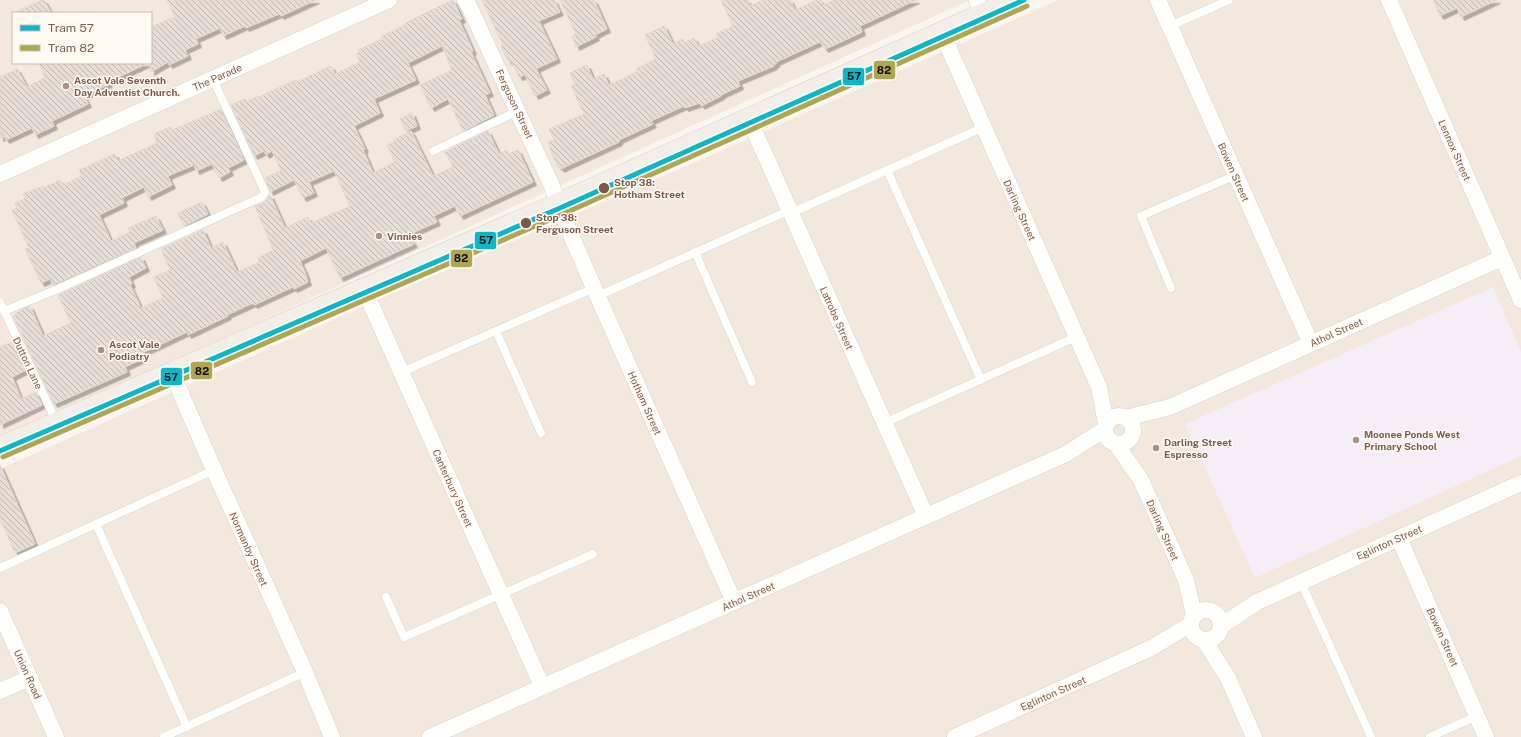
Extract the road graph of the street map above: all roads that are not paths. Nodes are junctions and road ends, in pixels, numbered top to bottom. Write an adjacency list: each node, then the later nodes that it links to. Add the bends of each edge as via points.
1 (389, 0): 10 (street, The Parade)
2 (1016, 0): 7 (main road)
3 (1158, 0): 8 (street, Bowen Street)
4 (1229, 0): 8 (lane)
5 (1389, 0): 21 (street, Lennox Street)
6 (467, 2): 11 (street, Ferguson Street)
7 (980, 7): 9 (main road)
8 (1170, 26): 17 (street, Bowen Street)
9 (942, 33): 12 (main road); 13 (street, Darling Street)
10 (213, 79): 16 (street, The Parade); 27 (lane, via 265,192 262,196)
11 (518, 111): 14 (lane); 18 (street, Ferguson Street)
12 (749, 119): 18 (main road); 19 (street, Latrobe Street)
13 (984, 127): 15 (lane); 29 (street, Darling Street)
14 (432, 150)
15 (888, 170): 19 (lane); 33 (lane)
16 (0, 174)
17 (1236, 175): 22 (lane, via 1141,216); 30 (street, Bowen Street)
18 (559, 204): 23 (main road); 24 (street, Hotham Street)
19 (790, 212): 20 (lane); 38 (street, Latrobe Street)
20 (695, 252): 24 (lane); 34 (lane)
21 (1502, 258): 25 (street, Lennox Street); 30 (street, Athol Street)
22 (1171, 288)
23 (364, 289): 31 (street, Canterbury Street); 32 (main road)
24 (596, 292): 28 (lane); 55 (street, Hotham Street)
25 (1521, 300)
26 (0, 302): 27 (lane, Dutton Lane)
27 (4, 311): 39 (lane, Dutton Lane)
28 (496, 331): 31 (lane); 40 (lane)
29 (1076, 337): 33 (lane); 35 (street, Darling Street)
30 (1311, 344): 36 (street, Athol Street)
31 (402, 372): 53 (street, Canterbury Street)
32 (172, 373): 39 (main road); 44 (street, Normanby Street)
33 (981, 380): 38 (lane)
34 (752, 382)
35 (1099, 387): 37 (street, Darling Street); 41 (street, Darling Street)
36 (1170, 407): 37 (street, Athol Street); 42 (street, Athol Street)
37 (1125, 417): 41 (street, via 1111,418); 42 (street, via 1132,425)
38 (884, 423): 47 (street, Latrobe Street)
39 (57, 424): 43 (main road)
40 (541, 433)
41 (1109, 435): 42 (street, via 1124,443); 45 (street, Darling Street); 47 (street, Athol Street)
42 (1132, 436): 45 (street, Darling Street)
43 (0, 448)
44 (214, 470): 48 (lane); 58 (street, Normanby Street)
45 (1141, 480): 57 (street, Darling Street)
46 (1521, 483): 49 (street, Eglinton Street)
47 (926, 516): 55 (street, Athol Street)
48 (96, 524): 51 (lane); 63 (lane)
49 (1399, 538): 52 (street, Eglinton Street); 62 (street, Bowen Street)
50 (593, 554): 53 (lane)
51 (0, 568)
52 (1301, 582): 57 (street, Eglinton Street); 70 (lane)
53 (500, 594): 54 (lane, via 404,637); 60 (street, Canterbury Street)
54 (386, 597)
55 (734, 602): 60 (street, Athol Street)
56 (0, 611): 59 (street, Union Road)
57 (1206, 625): 68 (street, Eglinton Street); 69 (street, Darling Street)
58 (305, 672): 63 (lane); 64 (street, Normanby Street)
59 (30, 678): 61 (street); 65 (street, Union Road)
60 (542, 686): 67 (street, Athol Street)
61 (0, 691)
62 (1477, 716): 71 (lane); 72 (street, Bowen Street)
63 (187, 727): 66 (lane)
64 (331, 733)
65 (56, 737)
66 (164, 737)
67 (430, 737)
68 (956, 737)
69 (1254, 737)
70 (1371, 737)
71 (1430, 737)
72 (1486, 737)

